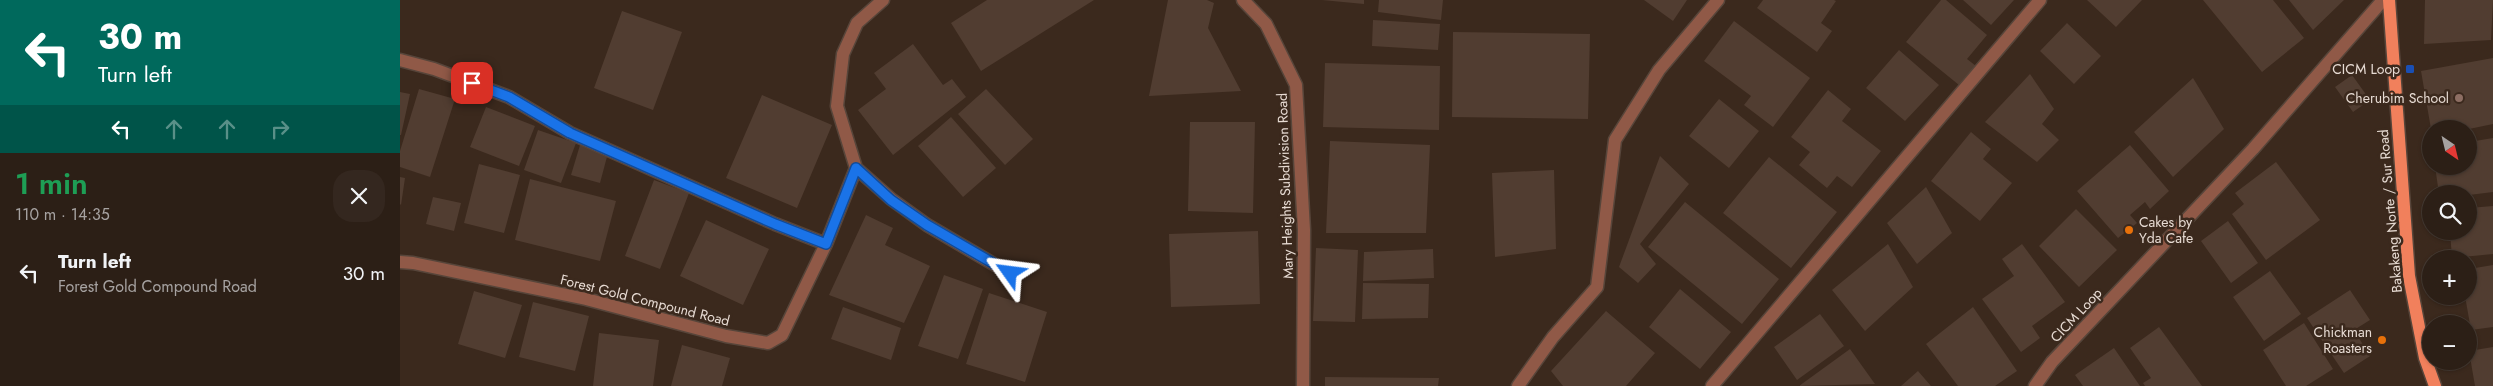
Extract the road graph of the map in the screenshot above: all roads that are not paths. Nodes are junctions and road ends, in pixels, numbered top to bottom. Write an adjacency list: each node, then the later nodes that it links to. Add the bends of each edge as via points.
1 (883, 0): 8 (street, via 857,23 843,54 837,106)
2 (1244, 0): 12 (street, Mary Heights Subdivision Road, via 1266,24 1296,85 1304,230)
3 (1718, 0): 13 (street, via 1659,70 1616,140 1597,287 1553,337)
4 (2040, 0): 14 (street)
5 (2383, 0): 15 (street, CICM Loop, via 2253,149 2052,362)
6 (2389, 0): 16 (main road, Bakakeng Norte / Sur Road, via 2409,276 2425,358)
7 (400, 60): 9 (street, via 509,97 570,133)
8 (856, 168): 9 (street, Forest Gold Compound Road); 11 (street, via 891,200 927,225)
9 (826, 244): 10 (street, Forest Gold Compound Road, via 782,335 768,343 726,336 586,299)
10 (400, 262)
11 (1010, 273)
12 (1303, 386)
13 (1518, 386)
14 (1712, 386)
15 (2035, 386)
16 (2434, 386)

